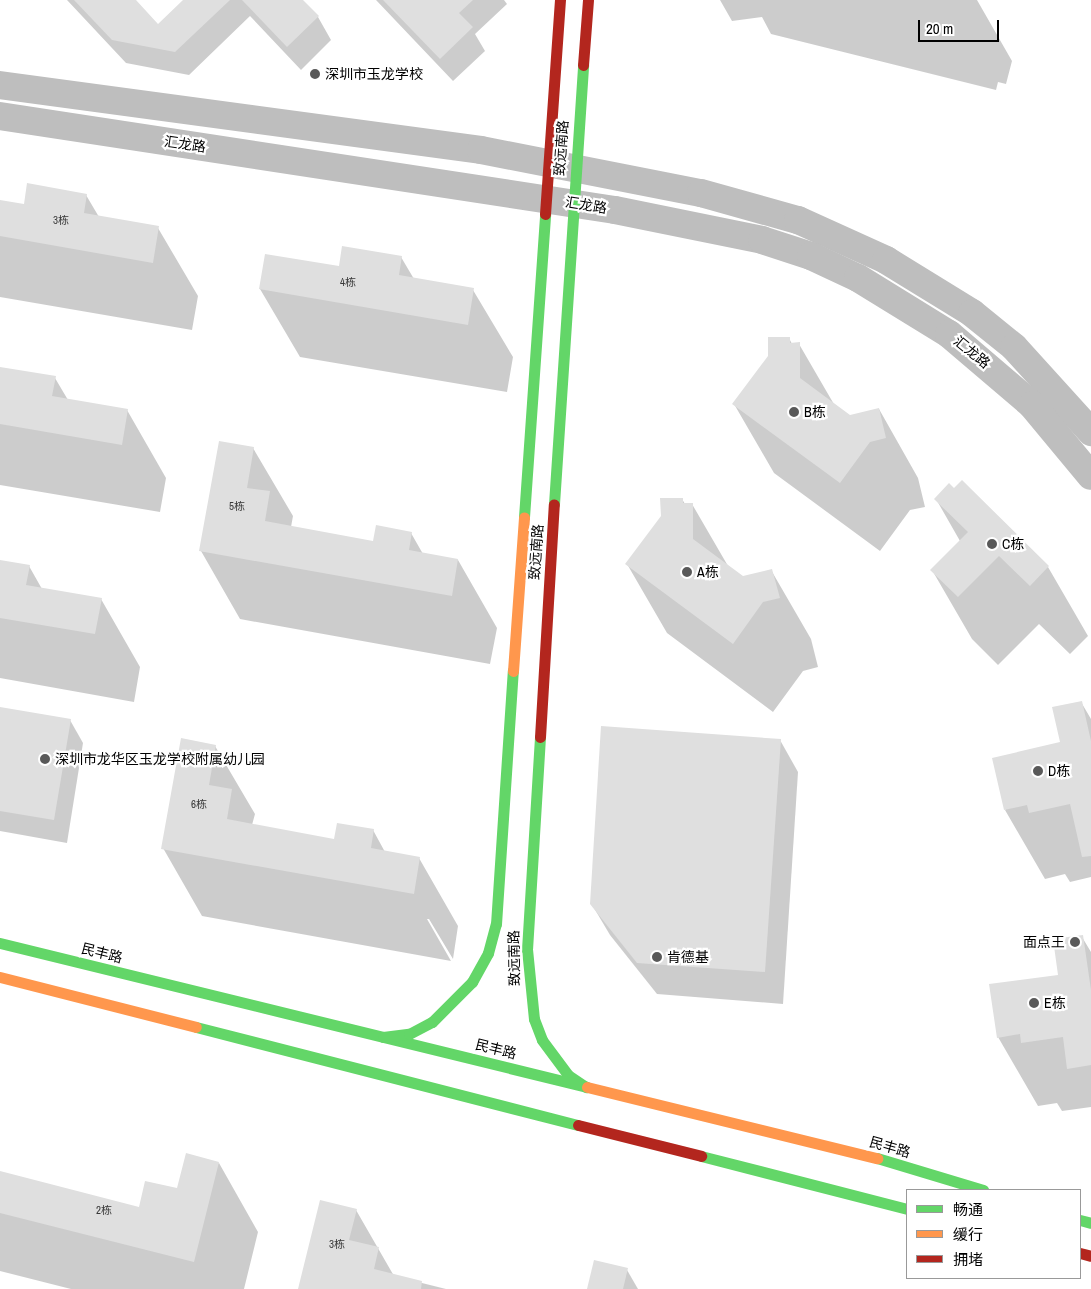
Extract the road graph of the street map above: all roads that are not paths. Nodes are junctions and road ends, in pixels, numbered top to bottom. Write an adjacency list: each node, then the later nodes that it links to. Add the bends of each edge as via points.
1 (560, 0): 5 (street, 致远南路)
2 (588, 0): 6 (street, 致远南路)
3 (0, 85): 5 (street, via 481,150)
4 (0, 116): 7 (street, 汇龙路)
5 (547, 163): 6 (street); 7 (street, 致远南路)
6 (574, 168): 8 (street, 致远南路); 9 (street, via 752,206 798,220 886,260 972,313 1014,347)
7 (544, 198): 8 (street, 汇龙路); 13 (street, 致远南路, via 496,924 488,953 472,982 453,1004 432,1022 409,1034)
8 (572, 203): 10 (street, 汇龙路, via 701,225 762,240 812,256 858,278 949,334 991,368 1032,406); 14 (street, 致远南路, via 527,949 531,1004 542,1040 568,1075)
9 (1091, 432)
10 (1091, 476)
11 (0, 943): 13 (street, 民丰路)
12 (0, 977): 16 (street)
13 (383, 1037): 14 (street, 民丰路)
14 (586, 1087): 15 (street, 民丰路, via 878,1158)
15 (980, 1189)
16 (906, 1209)

